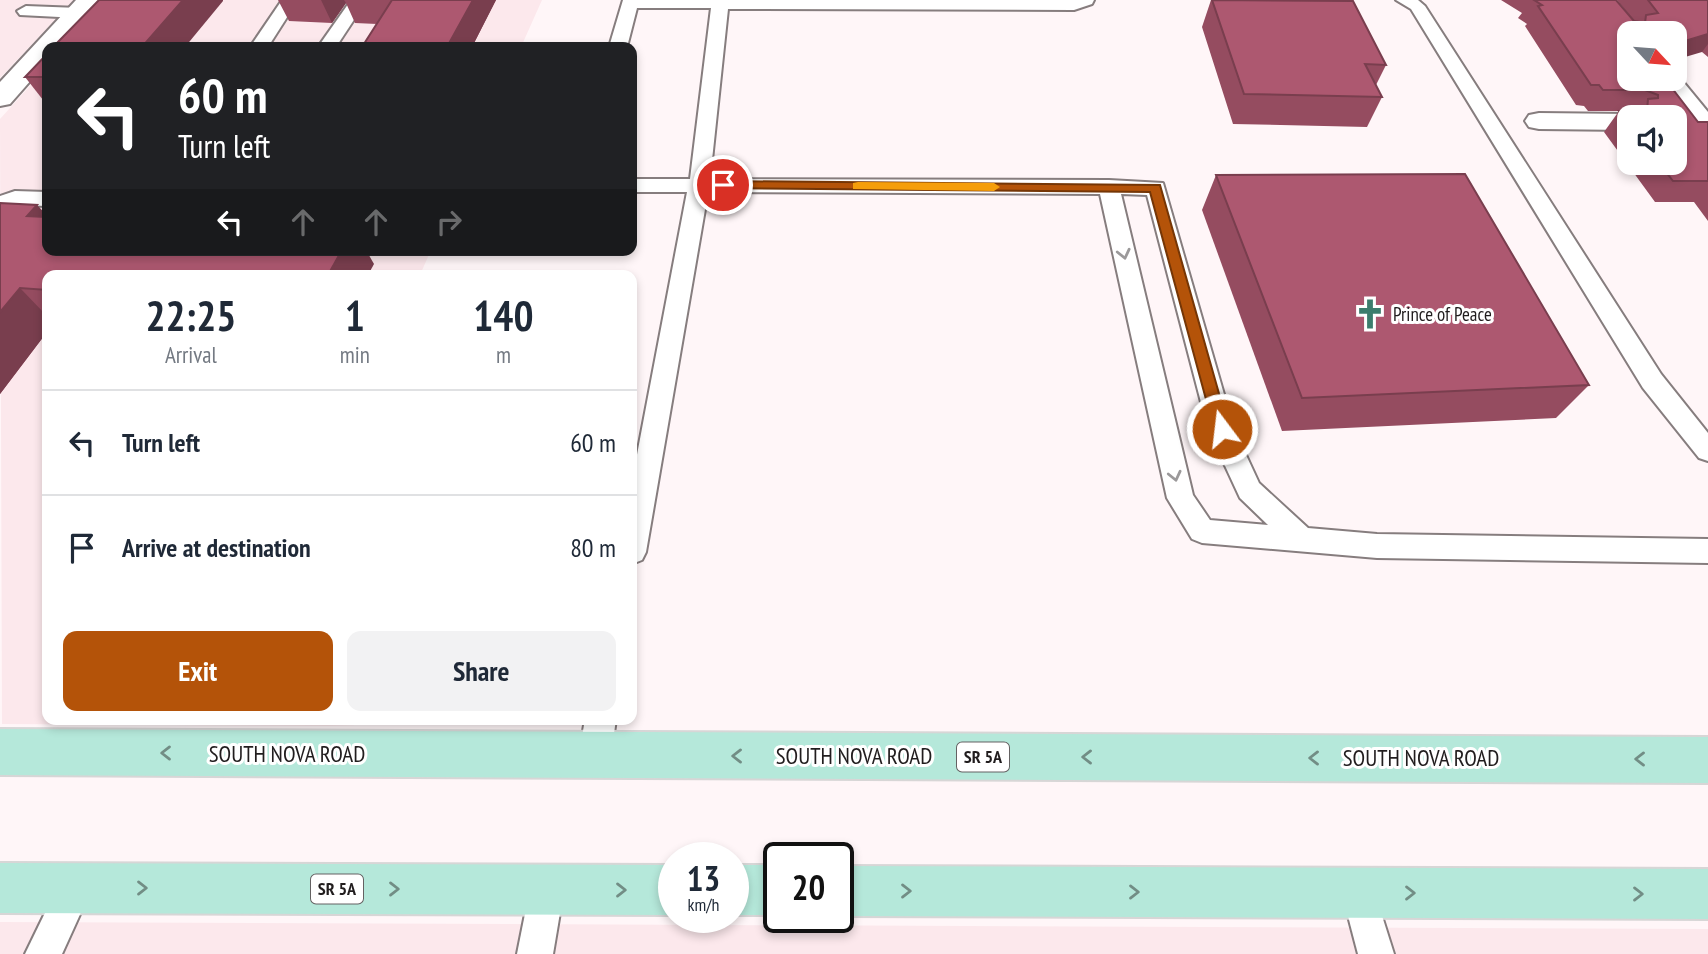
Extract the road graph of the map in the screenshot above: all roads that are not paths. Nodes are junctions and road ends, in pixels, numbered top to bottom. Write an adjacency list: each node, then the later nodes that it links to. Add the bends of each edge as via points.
1 (290, 0): 10 (lane)
2 (359, 0): 11 (lane)
3 (1086, 0): 6 (lane, via 1073,5)
4 (1404, 0): 24 (lane, via 1417,6 1652,381)
5 (631, 2): 6 (lane); 12 (lane)
6 (720, 4): 20 (lane)
7 (84, 6): 8 (lane); 9 (street)
8 (26, 11)
9 (51, 42)
10 (262, 42)
11 (330, 42)
12 (619, 42)
13 (42, 52): 15 (street)
14 (1674, 91): 18 (street)
15 (0, 98)
16 (1539, 121): 17 (street)
17 (1617, 122)
18 (1695, 123)
19 (637, 185): 20 (lane)
20 (699, 185): 21 (lane); 25 (lane)
21 (1109, 187): 26 (lane, via 1156,188 1222,429 1250,490); 26 (lane, one-way to 26, via 1180,498 1202,531)
22 (42, 199): 23 (lane)
23 (0, 203)
24 (1708, 451)
25 (637, 525)
26 (1298, 537): 27 (lane, via 1377,546)
27 (1708, 551)
28 (598, 737): 29 (main road, SOUTH NOVA ROAD / SR 5A, one-way to 29); 30 (main road, SOUTH NOVA ROAD / SR 5A, one-way to 28)
29 (0, 752)
30 (1708, 760)
31 (0, 888): 32 (main road, SR 5A)
32 (75, 888): 33 (main road, SR 5A, one-way to 33); 38 (lane)
33 (547, 889): 34 (main road, SR 5A, one-way to 34); 39 (lane)
34 (658, 890)
35 (854, 891): 36 (main road, one-way to 36)
36 (1359, 893): 37 (main road, one-way to 37); 40 (lane)
37 (1708, 894)
38 (43, 954)
39 (535, 954)
40 (1376, 954)

